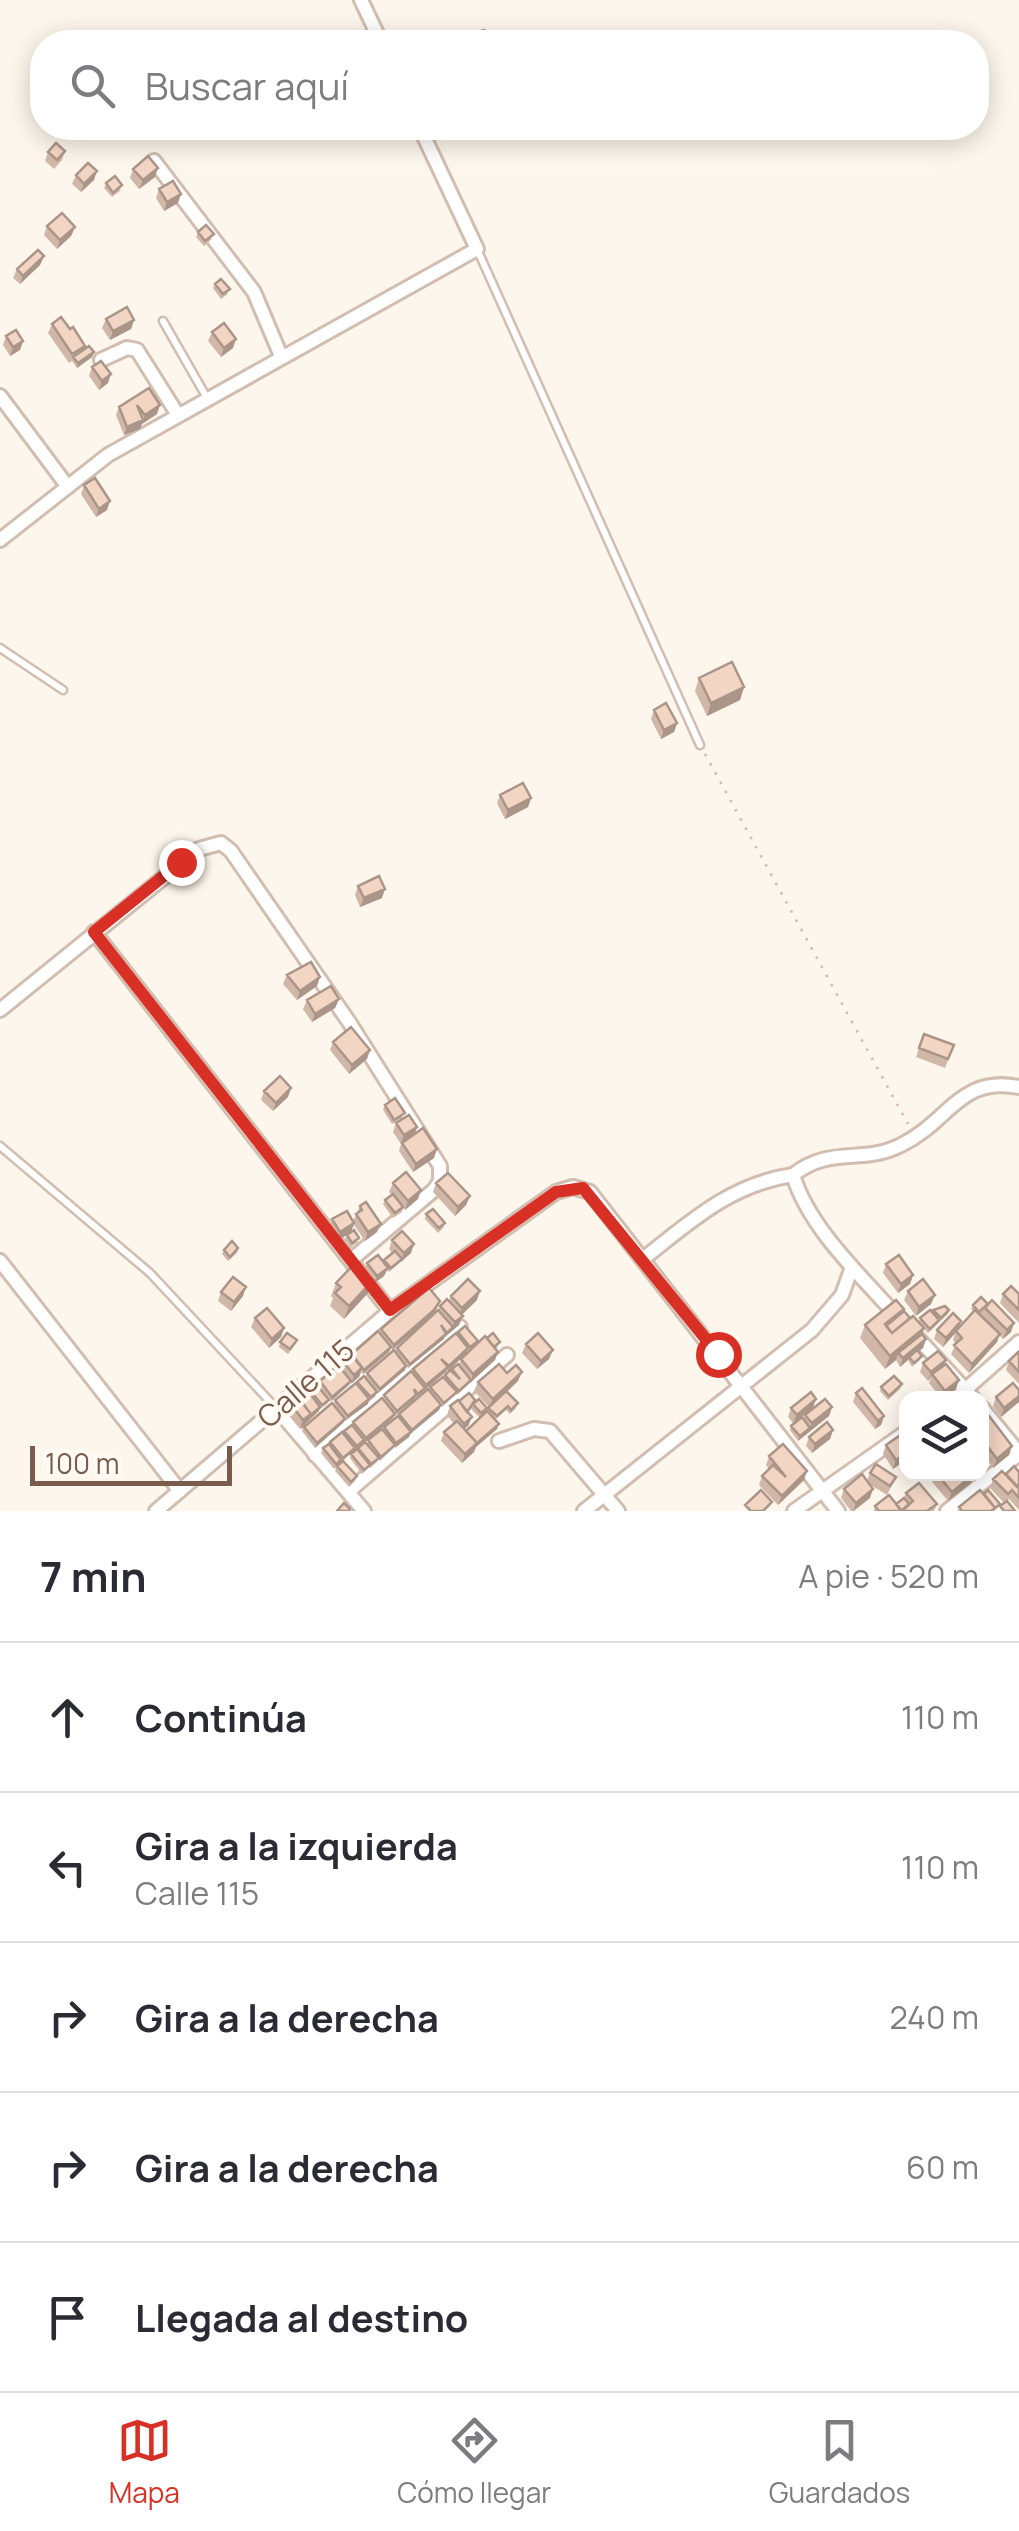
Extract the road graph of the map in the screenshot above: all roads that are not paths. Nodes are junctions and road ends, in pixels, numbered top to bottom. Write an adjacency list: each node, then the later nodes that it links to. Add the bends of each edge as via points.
1 (362, 0): 2 (street)
2 (376, 30)
3 (426, 140): 5 (street)
4 (154, 161): 7 (street, via 254,292)
5 (477, 249): 7 (street); 16 (lane)
6 (163, 321): 10 (lane)
7 (280, 356): 10 (street)
8 (101, 360): 11 (street, via 137,350)
9 (0, 396): 12 (street)
10 (208, 398): 11 (street)
11 (178, 415): 12 (street)
12 (68, 486): 13 (street)
13 (0, 540)
14 (0, 648): 15 (lane)
15 (63, 690)
16 (700, 745)
17 (94, 932): 18 (street); 23 (street); 23 (street, via 199,848 221,843 231,850 440,1166 434,1190)
18 (0, 1010)
19 (1019, 1087): 21 (street, via 978,1086 916,1138 885,1154 831,1154)
20 (0, 1146): 33 (lane, via 150,1273)
21 (793, 1175): 22 (street, via 765,1179 714,1202); 25 (street, via 802,1199)
22 (644, 1259): 26 (street, Calle 115, via 590,1192 573,1186); 30 (street)
23 (351, 1260): 26 (street)
24 (0, 1261): 40 (street)
25 (852, 1267): 30 (street, via 829,1314); 31 (street)
26 (390, 1310): 33 (street, Calle 115)
27 (460, 1327): 37 (street)
28 (1019, 1342): 32 (street)
29 (507, 1355): 41 (street)
30 (742, 1385): 39 (street); 42 (street)
31 (962, 1391)
32 (971, 1391)
33 (277, 1408): 37 (street); 40 (street, Calle 115)
34 (989, 1417): 38 (street)
35 (899, 1437): 39 (street)
36 (498, 1441): 42 (street, via 534,1429 550,1432)
37 (315, 1454): 41 (street)
38 (1019, 1454): 49 (street)
39 (821, 1490): 47 (street); 48 (street)
40 (180, 1491): 43 (street, Calle 115)
41 (348, 1492): 44 (street)
42 (604, 1492): 45 (street); 46 (street)
43 (156, 1511)
44 (364, 1511)
45 (584, 1511)
46 (618, 1511)
47 (794, 1511)
48 (838, 1511)
49 (947, 1511)

